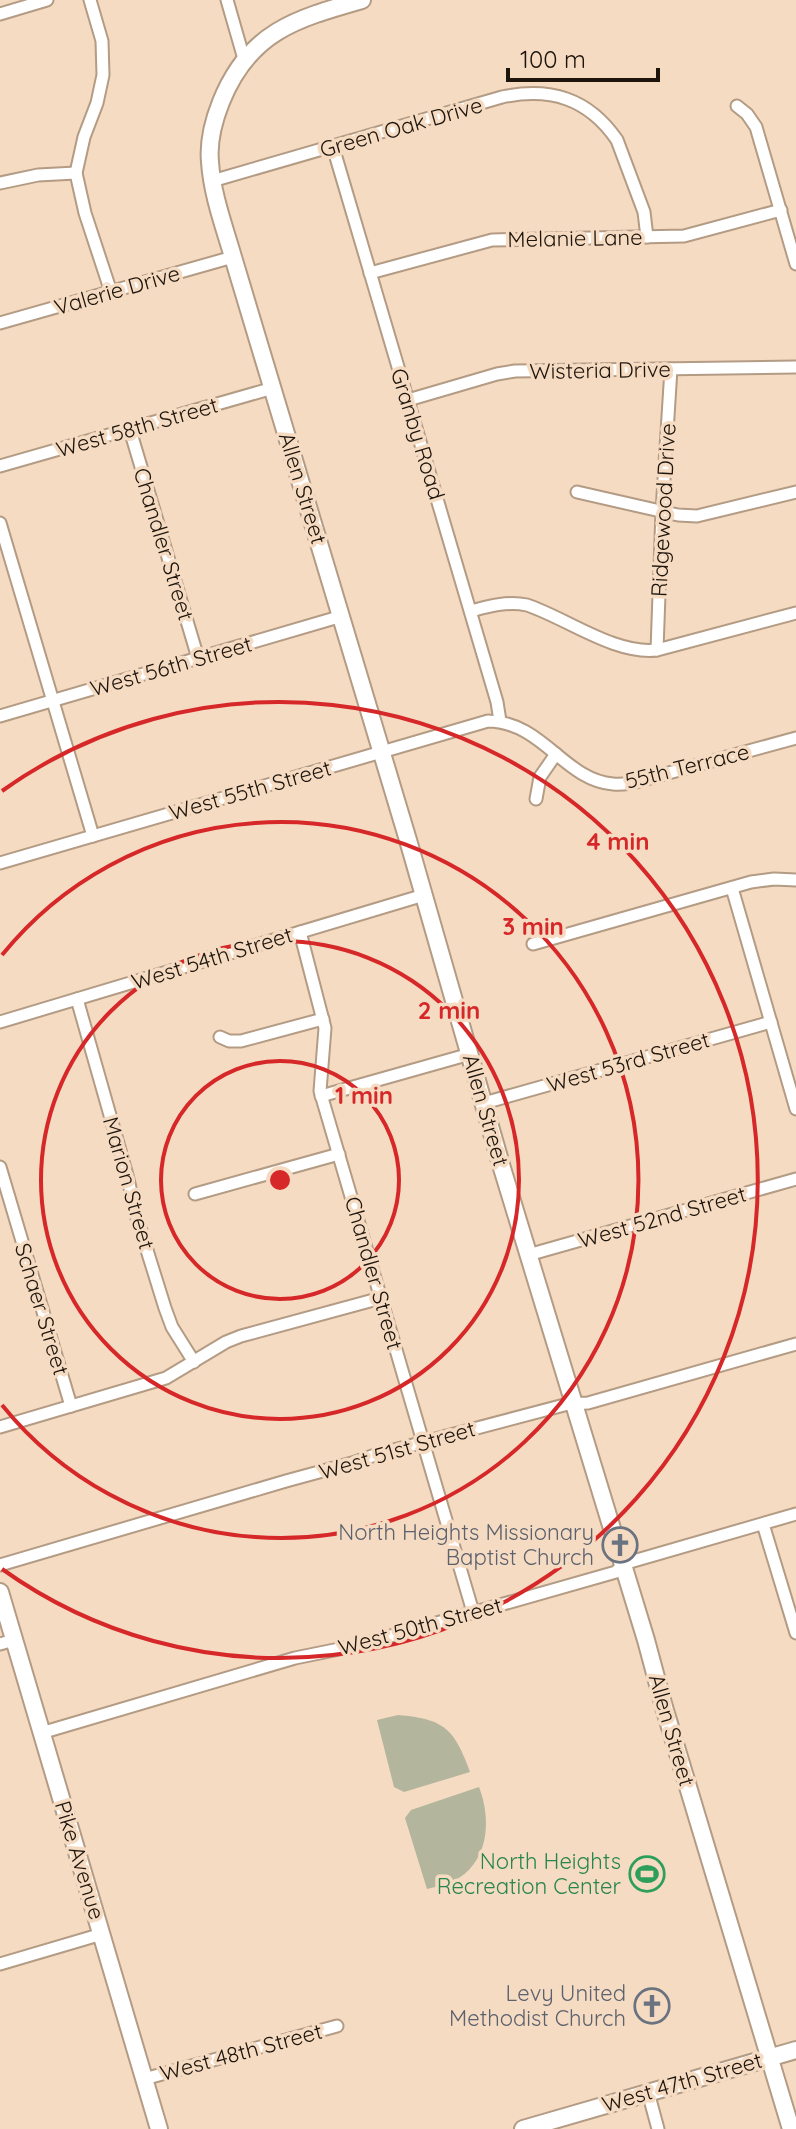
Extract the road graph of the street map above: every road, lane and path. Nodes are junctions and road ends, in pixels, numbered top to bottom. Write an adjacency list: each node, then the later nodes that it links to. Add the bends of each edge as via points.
1 (47, 0): 5 (street)
2 (90, 0): 9 (street, via 102,41 103,75)
3 (227, 0): 6 (street)
4 (362, 0): 6 (street, via 291,23)
5 (0, 14)
6 (244, 59): 10 (street, Allen Street, via 213,123)
7 (737, 106): 12 (street, via 756,127)
8 (333, 147): 10 (street, Green Oak Drive); 13 (street, Green Oak Drive, via 502,97 552,95 582,106 610,130 640,200); 16 (street, Granby Road)
9 (76, 173): 11 (street); 17 (street)
10 (212, 181): 14 (street, Allen Street)
11 (0, 183)
12 (781, 210): 13 (street, Melanie Lane, via 696,235); 15 (street)
13 (647, 237): 16 (street, Melanie Lane, via 492,240)
14 (233, 257): 17 (street, Valerie Drive); 21 (street, Allen Street)
15 (796, 264)
16 (370, 273): 22 (street, Granby Road)
17 (111, 292): 18 (street, Valerie Drive)
18 (0, 323)
19 (796, 367): 20 (street, Wisteria Drive)
20 (671, 369): 22 (street, Wisteria Drive, via 515,371); 27 (street, Ridgewood Drive)
21 (273, 388): 23 (street, West 58th Street); 31 (street, Allen Street)
22 (408, 400): 29 (street, Granby Road)
23 (130, 430): 24 (street, West 58th Street); 33 (street, Chandler Street)
24 (0, 466)
25 (577, 492): 27 (street)
26 (796, 492): 27 (street, via 697,516)
27 (662, 511): 32 (street, Ridgewood Drive)
28 (0, 523): 34 (street)
29 (471, 611): 32 (street, via 514,602 633,651); 36 (street, Granby Road)
30 (796, 613): 32 (street)
31 (342, 616): 33 (street, West 56th Street); 38 (street, Allen Street)
32 (657, 650)
33 (198, 658): 34 (street, West 56th Street)
34 (53, 701): 35 (street, West 56th Street); 41 (street)
35 (0, 716)
36 (500, 721): 38 (street, West 55th Street); 39 (street, 55th Terrace, via 527,731)
37 (796, 738): 39 (street, 55th Terrace, via 625,784 592,778)
38 (382, 751): 41 (street, West 55th Street); 45 (street, Allen Street)
39 (556, 754): 40 (street, via 540,777)
40 (536, 799)
41 (93, 836): 42 (street, West 55th Street)
42 (0, 863)
43 (796, 880): 44 (street, via 762,880)
44 (732, 888): 47 (street); 51 (street)
45 (424, 895): 46 (street, West 54th Street); 53 (street, Allen Street)
46 (300, 932): 48 (street, West 54th Street); 49 (street, Chandler Street)
47 (533, 944)
48 (77, 999): 50 (street, West 54th Street); 64 (street, Marion Street, via 165,1308)
49 (323, 1019): 52 (street, via 241,1041); 54 (street, Chandler Street)
50 (0, 1022)
51 (771, 1022): 55 (street, West 53rd Street); 56 (street)
52 (220, 1037)
53 (470, 1054): 54 (street); 55 (street, Allen Street)
54 (321, 1096): 57 (street, Chandler Street)
55 (484, 1103): 61 (street, Allen Street)
56 (796, 1109)
57 (339, 1154): 60 (street); 62 (street, Chandler Street)
58 (0, 1167): 66 (street, Schaer Street)
59 (796, 1179): 61 (street, West 52nd Street)
60 (195, 1194)
61 (528, 1255): 65 (street, Allen Street)
62 (381, 1298): 64 (street, via 241,1336); 68 (street, Chandler Street)
63 (796, 1344): 65 (street, West 51st Street)
64 (194, 1362): 66 (street, via 166,1378)
65 (574, 1404): 68 (street, West 51st Street); 71 (street, Allen Street)
66 (71, 1406): 67 (street)
67 (0, 1427)
68 (423, 1441): 72 (street, West 51st Street); 74 (street, Chandler Street)
69 (796, 1514): 70 (street, West 50th Street)
70 (763, 1524): 71 (street, West 50th Street); 75 (street)
71 (623, 1564): 74 (street, West 50th Street, via 616,1572); 82 (street, Allen Street)
72 (0, 1565)
73 (0, 1592): 76 (street, Pike Avenue)
74 (473, 1612): 77 (street, West 50th Street)
75 (796, 1633)
76 (7, 1642): 77 (street, Pike Avenue)
77 (41, 1733): 78 (street, Pike Avenue)
78 (102, 1934): 79 (street); 83 (street, Pike Avenue)
79 (0, 1964)
80 (337, 2026): 83 (street, West 48th Street)
81 (796, 2050): 82 (street, West 47th Street)
82 (770, 2057): 84 (street, West 47th Street); 88 (street, Allen Street)
83 (144, 2079): 85 (street, Pike Avenue)
84 (648, 2092): 86 (street, West 47th Street); 87 (street)
85 (159, 2129)
86 (523, 2129)
87 (658, 2129)
88 (791, 2129)

